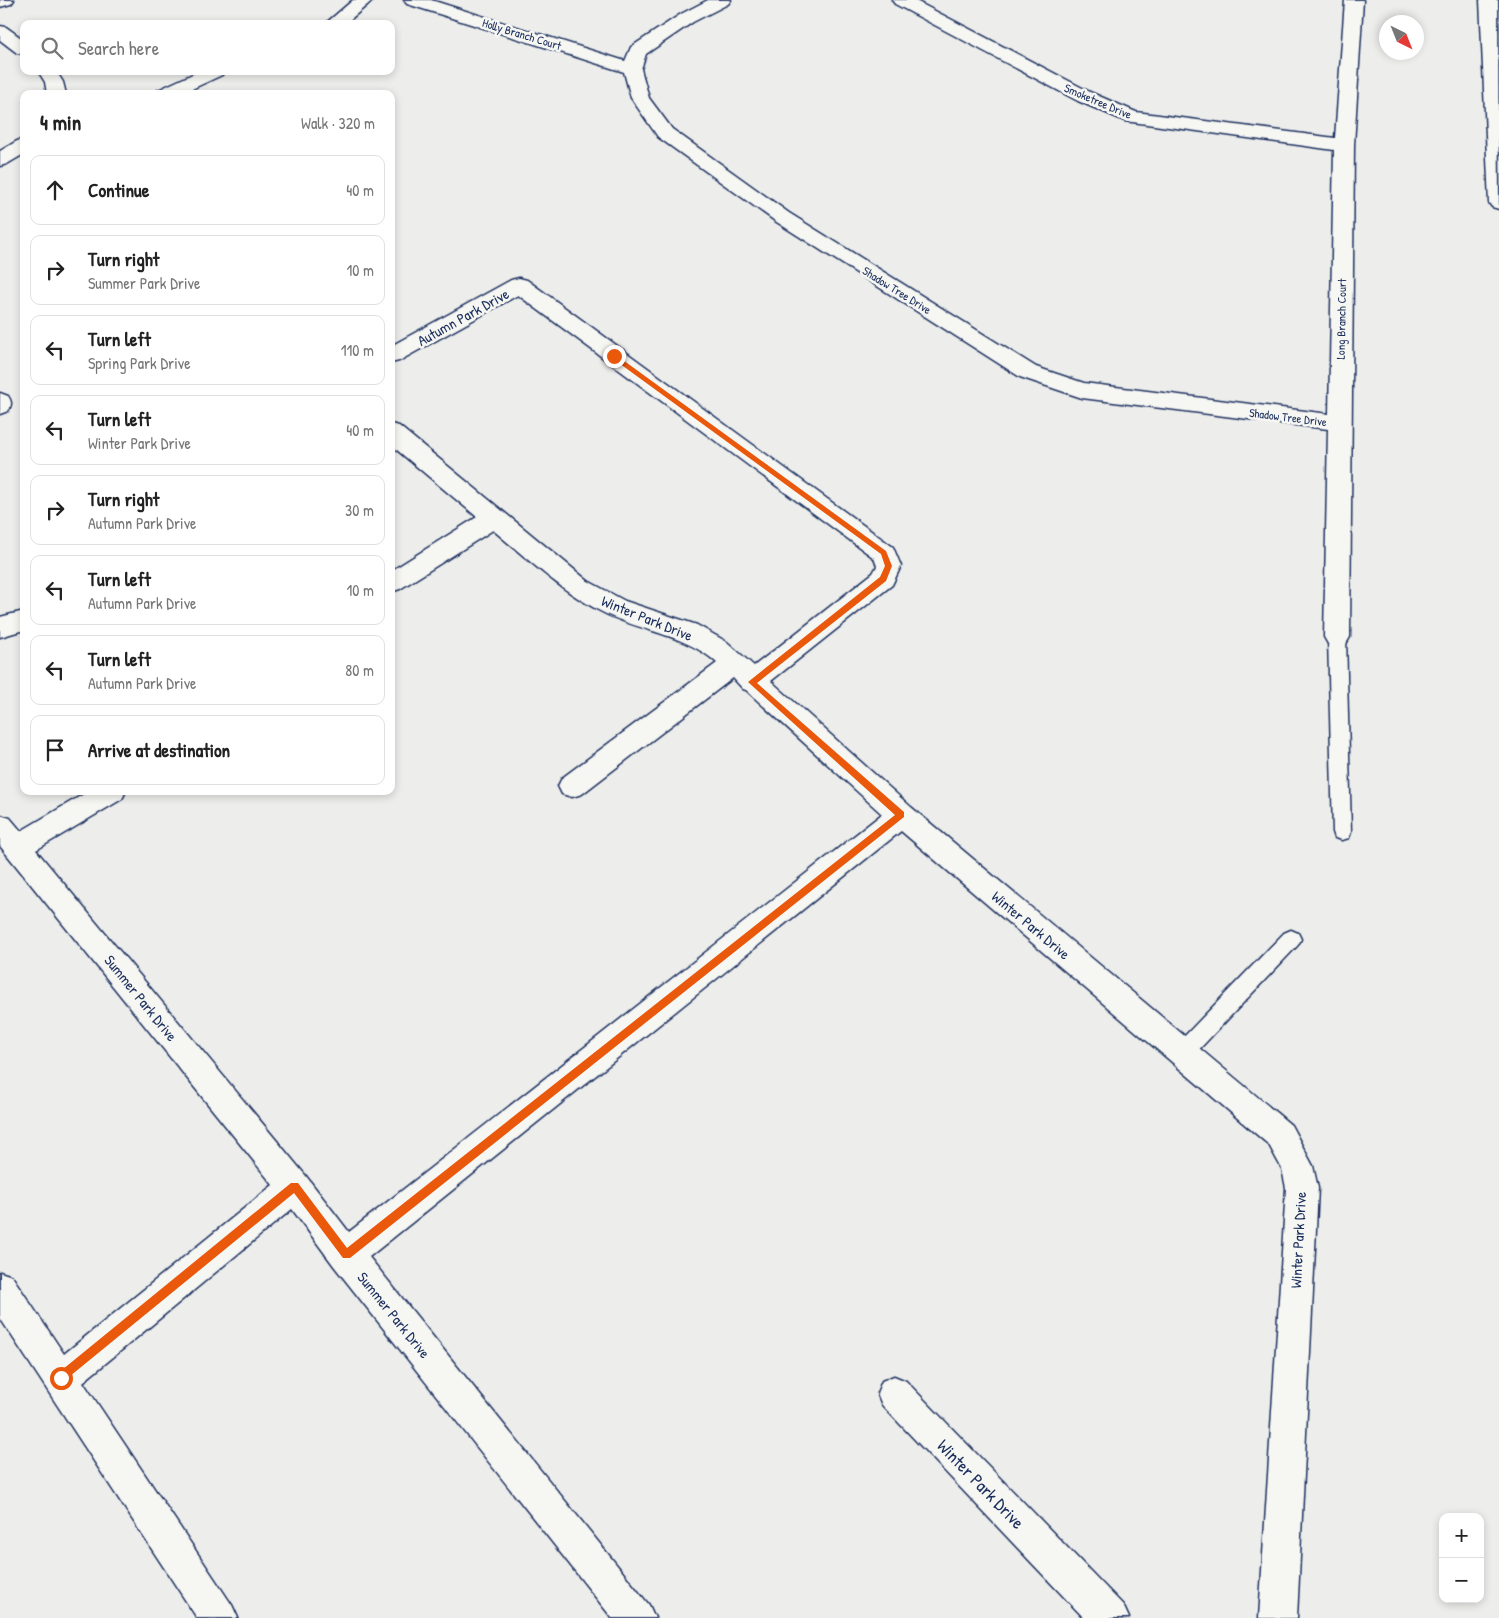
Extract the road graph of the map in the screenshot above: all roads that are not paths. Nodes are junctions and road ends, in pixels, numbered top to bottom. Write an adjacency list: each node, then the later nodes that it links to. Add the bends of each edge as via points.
1 (5, 0): 8 (main road)
2 (364, 0): 9 (main road)
3 (413, 0): 12 (main road, Holly Branch Court)
4 (722, 0): 12 (main road, via 687,18 638,51)
5 (900, 0): 17 (main road, Smoketree Drive, via 1085,98 1132,116)
6 (1354, 0): 17 (main road, Long Branch Court)
7 (1488, 0): 20 (main road)
8 (0, 2)
9 (339, 20)
10 (0, 31): 11 (main road)
11 (20, 46)
12 (632, 69): 24 (main road, Shadow Tree Drive, via 640,98 665,133 782,217 1028,372 1082,390)
13 (50, 75): 15 (main road)
14 (206, 75): 16 (main road)
15 (56, 90)
16 (174, 90)
17 (1344, 145): 24 (main road, Long Branch Court)
18 (20, 148): 19 (main road)
19 (0, 160)
20 (1499, 203)
21 (395, 354): 31 (main road, Autumn Park Drive, via 519,285 884,553 889,566 883,579)
22 (0, 401): 23 (main road)
23 (0, 406)
24 (1339, 423): 30 (main road, Long Branch Court)
25 (395, 435): 26 (main road, Winter Park Drive)
26 (492, 518): 27 (main road); 31 (main road, Winter Park Drive, via 579,588 616,608 688,632 718,649)
27 (395, 580)
28 (20, 621): 29 (main road)
29 (0, 627)
30 (1337, 638): 35 (lane)
31 (743, 673): 32 (main road); 34 (main road, Winter Park Drive)
32 (572, 786)
33 (103, 795): 36 (main road)
34 (901, 815): 38 (main road, Winter Park Drive); 40 (main road)
35 (1342, 832)
36 (9, 836): 39 (main road, Summer Park Drive)
37 (1291, 939): 38 (lane)
38 (1182, 1053): 47 (main road, Winter Park Drive, via 1280,1135 1297,1166 1302,1188)
39 (295, 1187): 40 (main road, Summer Park Drive); 42 (main road)
40 (346, 1255): 45 (main road, Summer Park Drive)
41 (0, 1288): 42 (main road)
42 (61, 1378): 44 (main road)
43 (894, 1393): 46 (main road, Winter Park Drive)
44 (219, 1618)
45 (636, 1618)
46 (1110, 1618)
47 (1278, 1618)

